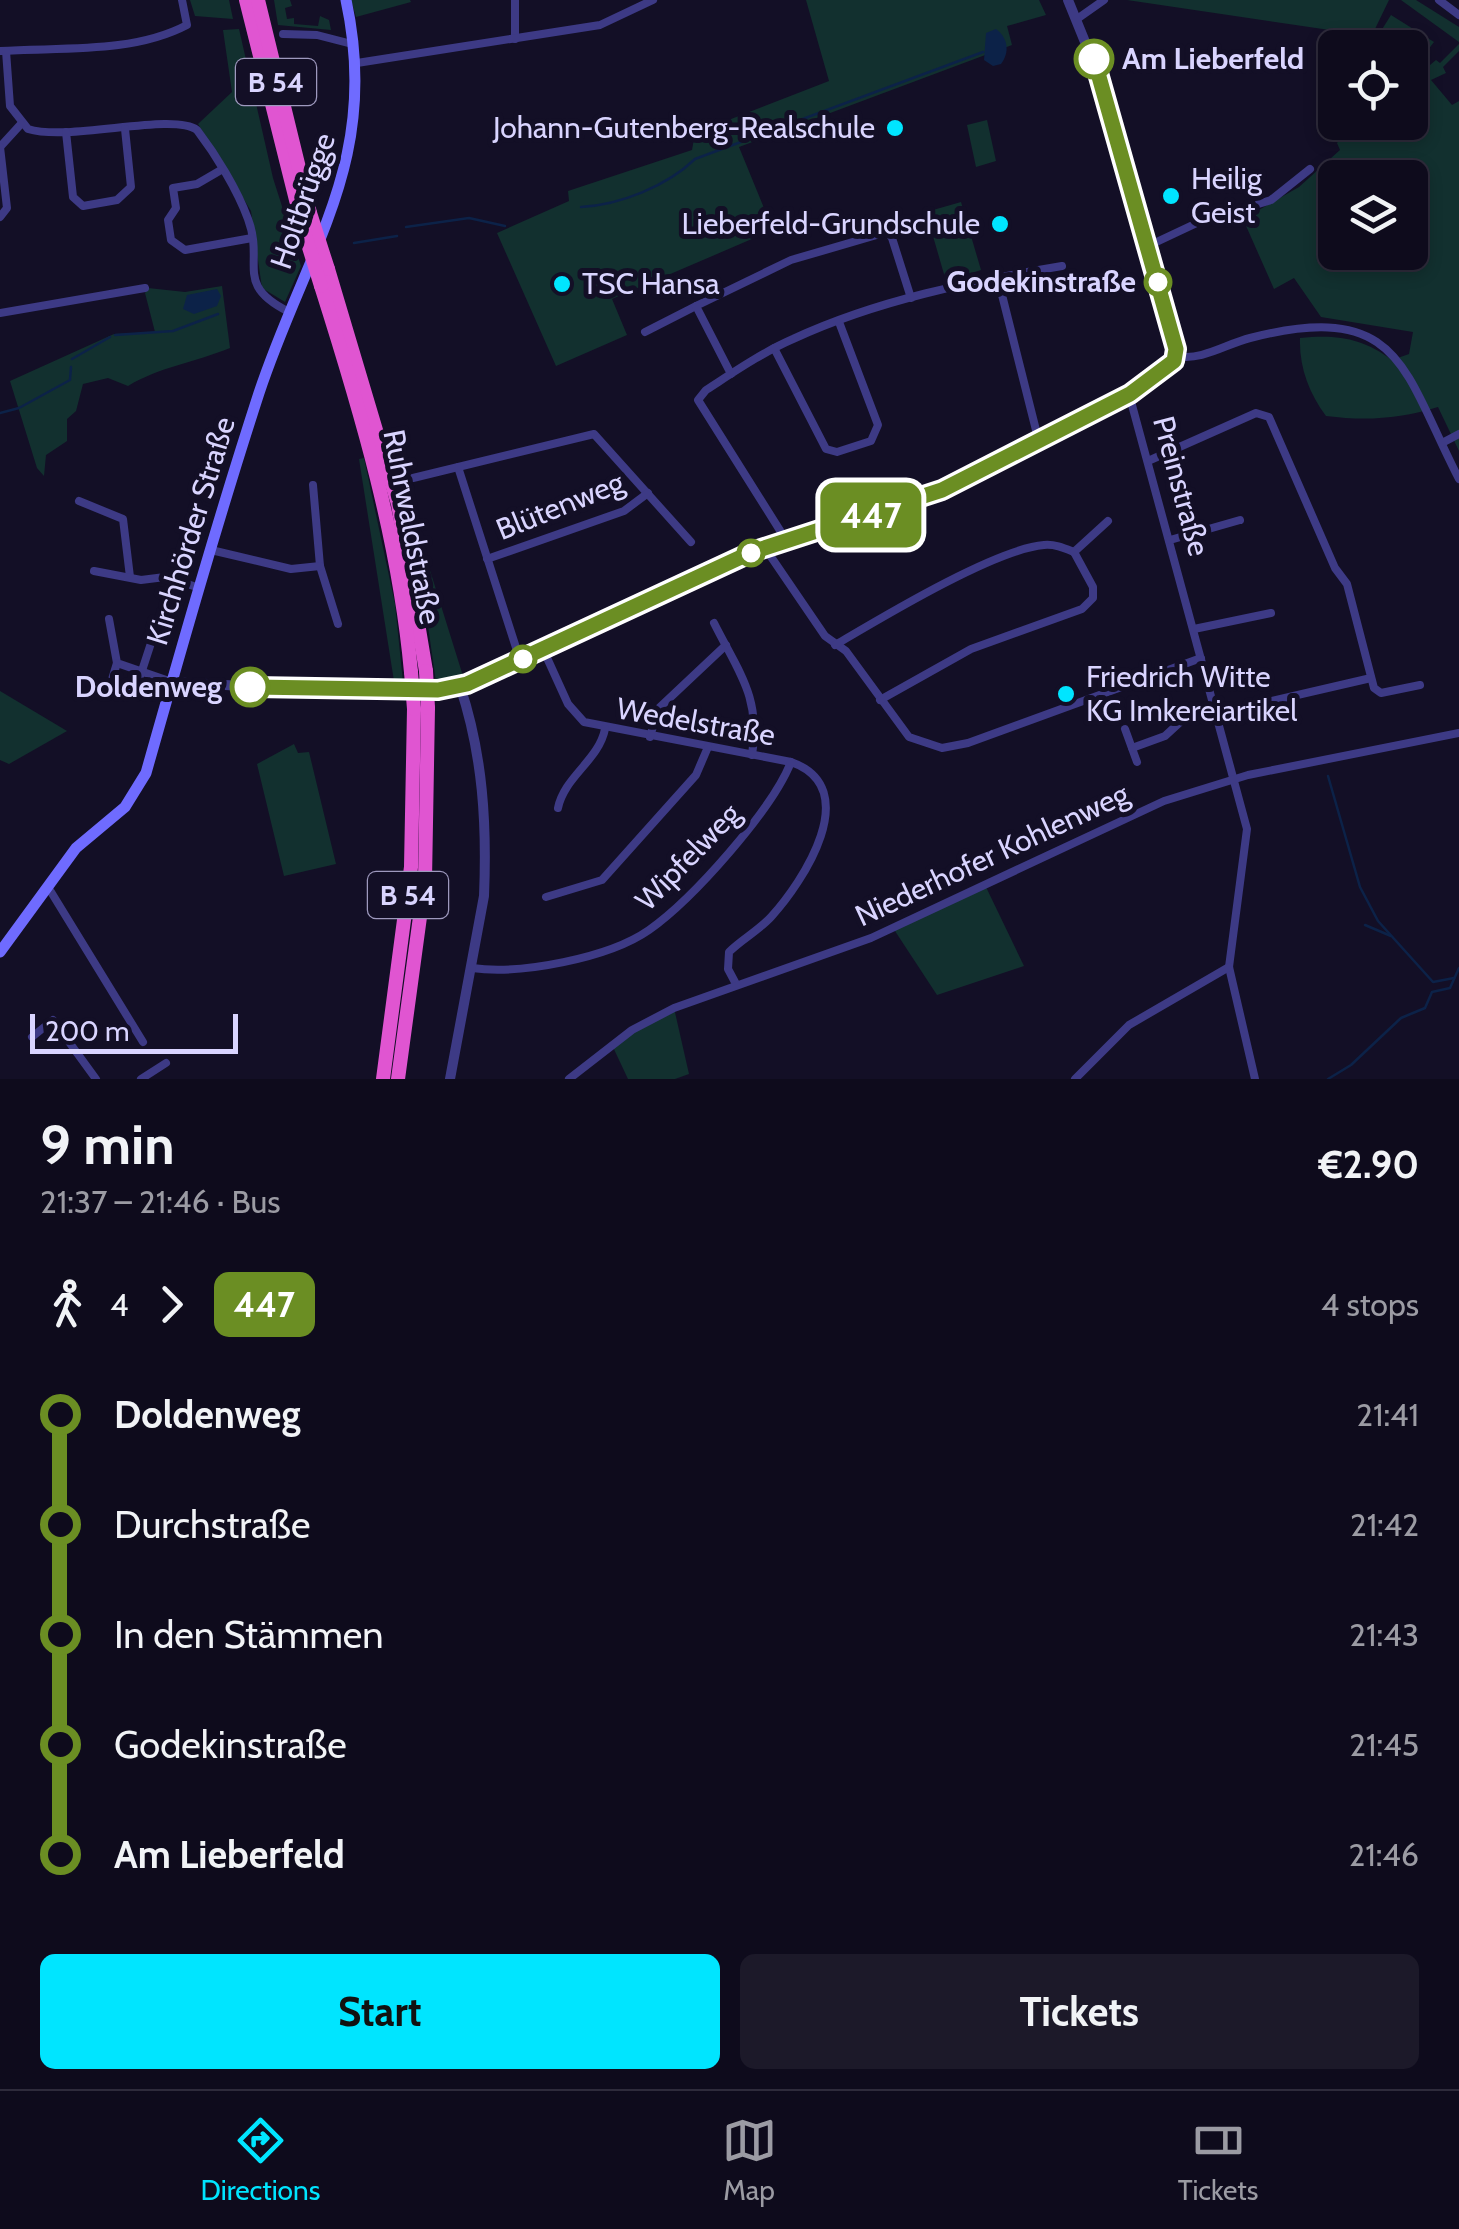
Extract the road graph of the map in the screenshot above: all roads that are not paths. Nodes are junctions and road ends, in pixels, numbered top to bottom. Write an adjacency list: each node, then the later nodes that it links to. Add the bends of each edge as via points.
1 (182, 0): 15 (street, via 187,25 172,33 122,44)
2 (246, 0): 75 (highway, Ruhrwaldstraße / B 54, bridge, via 303,228 375,469)
3 (258, 0): 75 (highway, Ruhrwaldstraße / B 54, bridge, via 310,213 398,504)
4 (346, 0): 14 (main road, Holtbrügge)
5 (515, 0): 13 (street)
6 (653, 0): 13 (street, via 600,25)
7 (1068, 0): 11 (street)
8 (1104, 0): 11 (street)
9 (1439, 0): 10 (street)
10 (1459, 15)
11 (1077, 18): 25 (street)
12 (283, 34): 14 (street)
13 (516, 39): 16 (street)
14 (355, 46): 16 (main road, Holtbrügge)
15 (3, 51): 17 (street, via 10,106)
16 (357, 63): 31 (main road, Holtbrügge, via 350,150)
17 (21, 124): 19 (street); 20 (street)
18 (125, 129): 19 (street); 19 (street, via 130,187 116,200 84,206 73,197); 21 (street, via 190,124)
19 (66, 132)
20 (0, 147): 23 (street, via 7,210)
21 (221, 170): 24 (street); 24 (street, via 173,188 171,240 185,250)
22 (1310, 170): 25 (street, via 1270,200)
23 (0, 217)
24 (252, 238): 31 (street, via 256,288)
25 (1148, 246): 36 (street)
26 (1062, 266): 27 (street)
27 (997, 275): 29 (street); 40 (street)
28 (145, 288): 32 (street)
29 (911, 298): 30 (street, via 892,238 882,231 791,260); 33 (street)
30 (696, 306): 34 (street); 37 (street)
31 (289, 312): 55 (main road, Kirchhörder Straße)
32 (0, 313)
33 (839, 322): 35 (street); 35 (street, via 878,425 871,441 837,452 826,448)
34 (645, 332)
35 (774, 348): 37 (street)
36 (1176, 356): 38 (street, Preinstraße); 41 (street, via 1192,358 1272,333 1350,332 1387,346 1407,369)
37 (732, 374): 51 (street, via 698,400)
38 (1130, 394): 40 (street); 42 (street, Preinstraße)
39 (1459, 434): 41 (street)
40 (1039, 442): 51 (street, via 914,502)
41 (1442, 443): 45 (street)
42 (1148, 461): 52 (street, Preinstraße); 76 (street, via 1264,413 1347,584)
43 (458, 467): 44 (street); 47 (street, via 594,434); 57 (street)
44 (413, 478)
45 (1459, 479)
46 (313, 485): 58 (street)
47 (648, 492): 53 (street); 57 (street, Blütenweg, via 624,511)
48 (79, 501): 60 (street, via 122,519)
49 (1240, 520): 52 (street)
50 (1108, 521): 56 (street)
51 (786, 540): 54 (street)
52 (1170, 540): 66 (street, Preinstraße)
53 (692, 542)
54 (766, 548): 68 (street); 70 (street)
55 (211, 550): 58 (street, via 291,568); 61 (main road, Kirchhörder Straße)
56 (1074, 552): 68 (street, via 1046,544 1030,548 948,583); 80 (street, via 1093,587 1082,609 971,648)
57 (487, 559): 72 (street)
58 (320, 566): 65 (street)
59 (94, 570): 60 (street)
60 (130, 577): 61 (street, via 165,577)
61 (200, 588): 77 (main road, Kirchhörder Straße)
62 (1271, 613): 66 (street)
63 (109, 619): 73 (street)
64 (714, 623): 69 (street)
65 (338, 624)
66 (1194, 628): 71 (street, Preinstraße)
67 (152, 640): 74 (street)
68 (835, 645): 80 (street)
69 (726, 646): 86 (street, via 658,709); 89 (street, via 754,706)
70 (542, 649): 72 (street); 83 (street, Wedelstraße, via 573,712)
71 (1201, 658): 80 (street, via 953,748 909,738); 82 (street, Preinstraße)
72 (520, 660): 79 (street)
73 (117, 663): 74 (street); 74 (street, via 110,686 135,692)
74 (141, 671): 77 (street)
75 (418, 672): 81 (highway, B 54, bridge)
76 (1371, 678): 78 (street, via 1381,692); 82 (street)
77 (172, 682): 79 (street); 94 (main road, Kirchhörder Straße, via 136,794 76,848)
78 (1420, 685)
79 (460, 686): 98 (street, via 481,775 486,834)
80 (880, 700)
81 (421, 709): 107 (highway, B 54, via 411,867); 108 (highway, B 54, via 426,880)
82 (1215, 710): 88 (street, via 1190,714 1165,736); 92 (street, Preinstraße)
83 (605, 728): 86 (street, Wedelstraße); 93 (street)
84 (1125, 729): 88 (street)
85 (1459, 733): 92 (street, Niederhofer Kohlenweg)
86 (650, 737): 87 (street, Wedelstraße)
87 (708, 747): 89 (street, Wedelstraße); 95 (street, via 696,775 602,880)
88 (1132, 748): 91 (street)
89 (752, 755): 90 (street, Wedelstraße)
90 (791, 762): 98 (street, Wipfelweg, via 773,800 650,930 536,968); 99 (street, Wedelstraße, via 819,784 824,833 773,915 729,952)
91 (1137, 762)
92 (1233, 778): 97 (street, Preinstraße, via 1247,842); 99 (street, Niederhofer Kohlenweg, via 1125,817 882,933)
93 (558, 808)
94 (48, 887): 96 (main road, Kirchhörder Straße); 103 (street)
95 (546, 897)
96 (0, 952)
97 (1229, 967): 111 (street, via 1129,1025); 112 (street)
98 (472, 968): 109 (street)
99 (736, 984): 110 (street, Niederhofer Kohlenweg, via 632,1030)
100 (62, 1014): 101 (street)
101 (53, 1020): 102 (street); 105 (street)
102 (32, 1036)
103 (142, 1042)
104 (166, 1063): 106 (street)
105 (96, 1079)
106 (140, 1079)
107 (383, 1079)
108 (398, 1079)
109 (450, 1079)
110 (568, 1079)
111 (1075, 1079)
112 (1255, 1079)

